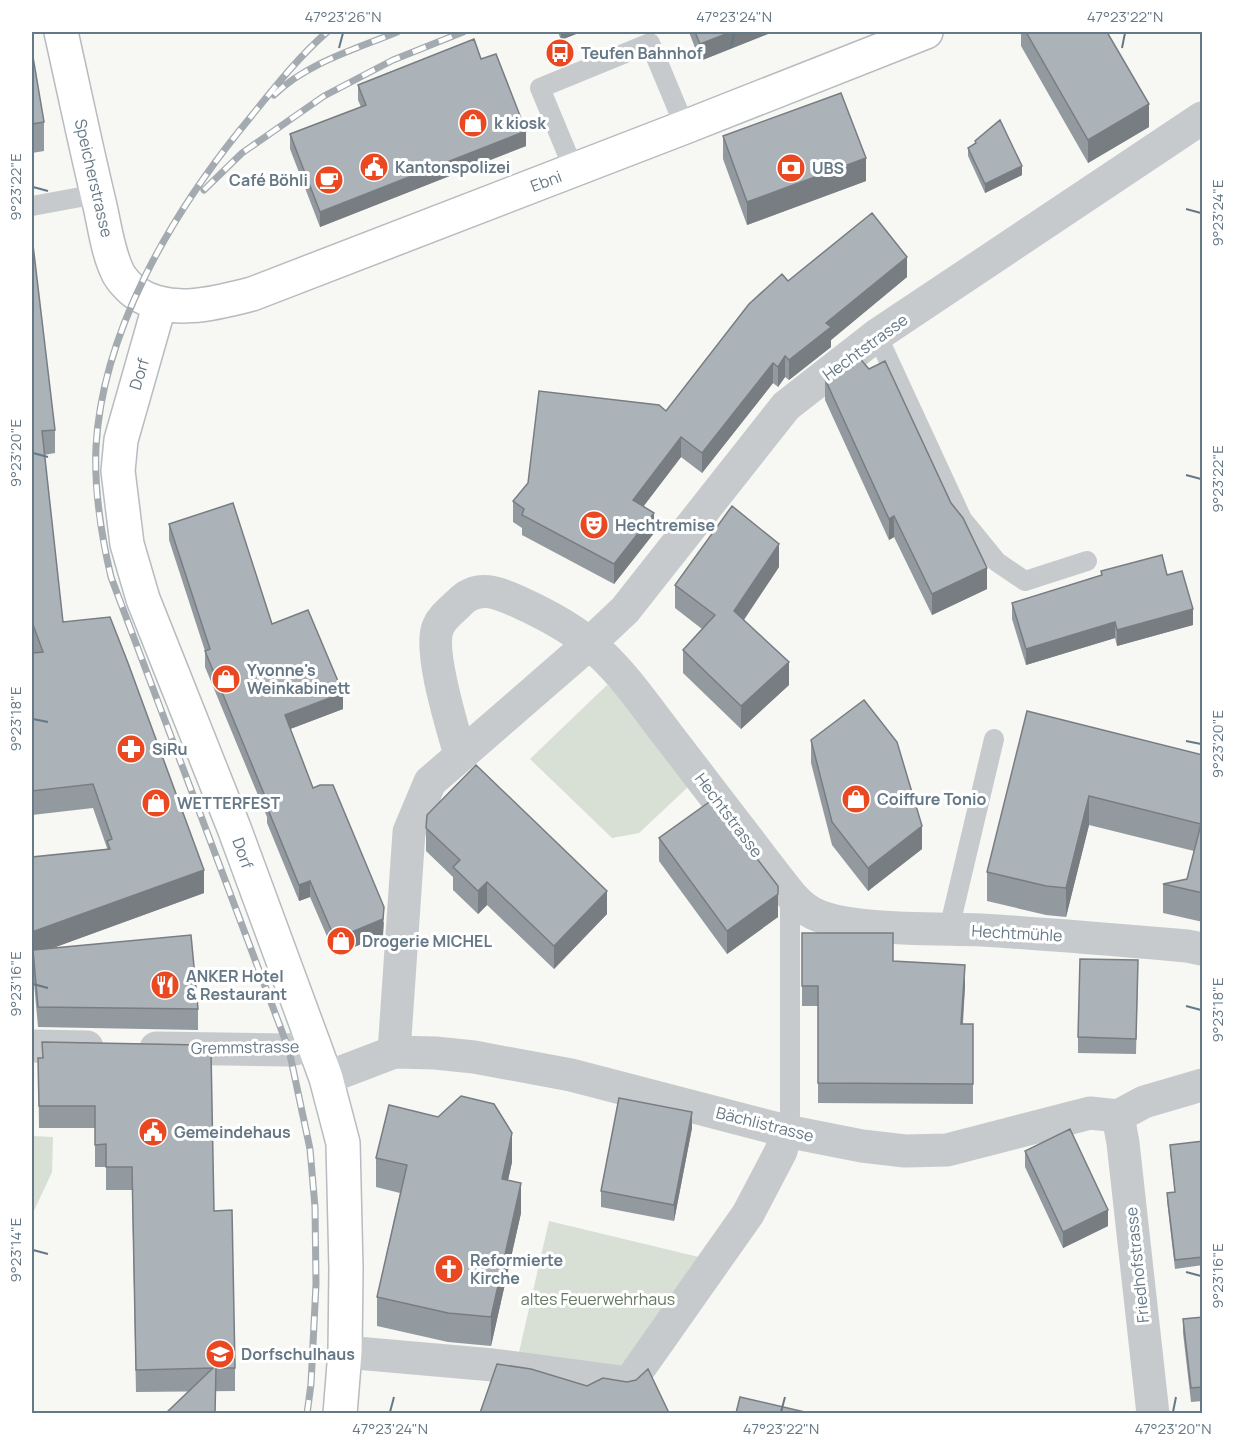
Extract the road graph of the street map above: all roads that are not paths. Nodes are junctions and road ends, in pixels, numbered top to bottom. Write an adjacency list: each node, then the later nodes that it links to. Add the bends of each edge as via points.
1 (61, 32): 6 (street, Speicherstrasse)
2 (926, 32): 4 (street, Ebni)
3 (1203, 118): 9 (street, Hechtstrasse)
4 (685, 127): 5 (street, Ebni); 5 (lane, via 650,43 540,87)
5 (574, 170): 8 (street, Ebni, via 252,294 195,305)
6 (97, 194): 7 (lane); 8 (street, Speicherstrasse, via 119,275 136,293)
7 (32, 206)
8 (160, 303): 18 (street, Dorf, via 121,440 118,471 126,544 143,599)
9 (877, 335): 10 (lane, via 962,519 997,562 1025,581); 11 (street, Hechtstrasse, via 786,406 625,610)
10 (1088, 561)
11 (590, 644): 13 (street, Hechtstrasse); 13 (street, Hechtstrasse, via 553,619 499,593 487,590 466,596 444,618 436,637 438,666); 14 (street, Hechtstrasse, via 620,672)
12 (994, 739): 16 (lane)
13 (460, 755): 20 (street, Hechtstrasse, via 430,782 409,832)
14 (790, 894): 15 (street, Hechtstrasse, via 809,912); 24 (lane, via 790,1115)
15 (831, 920): 16 (street, Hechtmühle, via 872,926)
16 (949, 928): 17 (street, Hechtmühle)
17 (1203, 949)
18 (314, 1045): 19 (street, Gremmstrasse, via 289,1050); 21 (street, Dorf)
19 (32, 1046)
20 (394, 1052): 21 (street, Bächlistrasse); 24 (street, Bächlistrasse, via 474,1057 537,1068)
21 (326, 1078): 25 (street, Dorf, via 343,1143)
22 (1203, 1085): 23 (street, via 1144,1102)
23 (1118, 1116): 24 (street, Bächlistrasse, via 1090,1113 947,1150 861,1146); 27 (street, Friedhofstrasse)
24 (786, 1131): 25 (street, via 781,1151 748,1214 628,1383 494,1365)
25 (345, 1352): 26 (street, Dorf)
26 (340, 1413)
27 (1153, 1413)

